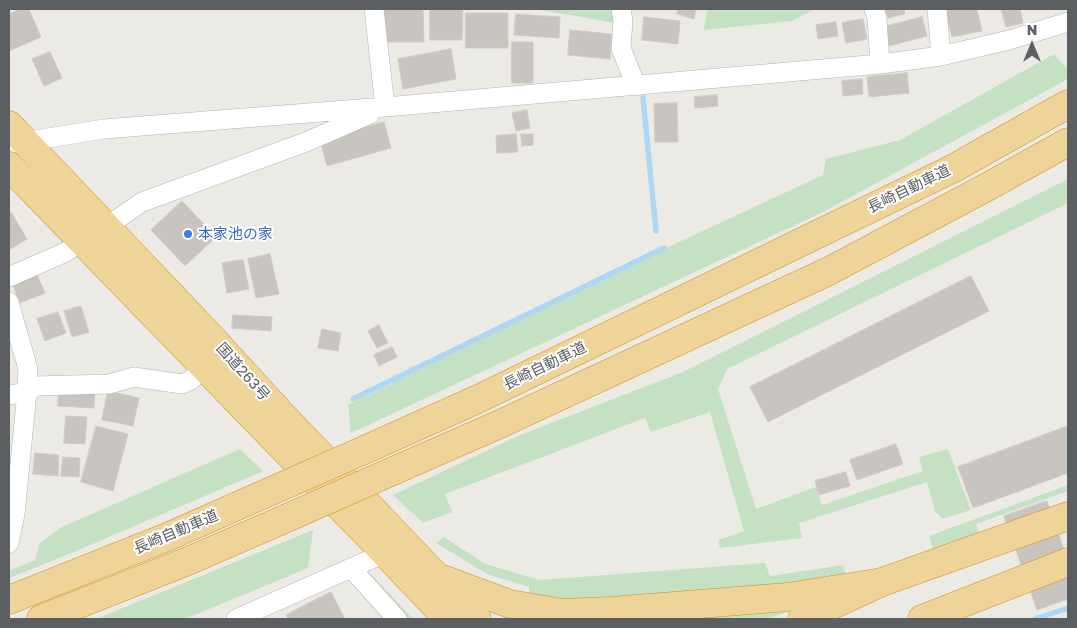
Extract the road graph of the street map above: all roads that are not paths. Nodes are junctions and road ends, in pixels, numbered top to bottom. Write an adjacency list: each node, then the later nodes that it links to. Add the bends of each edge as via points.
1 (374, 9): 11 (street)
2 (621, 9): 8 (street, via 621,48)
3 (874, 9): 7 (street)
4 (937, 9): 6 (street)
5 (1068, 22): 6 (street)
6 (941, 56): 7 (street)
7 (880, 64): 8 (street)
8 (636, 86): 11 (street)
9 (1068, 98): 16 (highway)
10 (1068, 104): 16 (highway, 長崎自動車道)
11 (385, 107): 12 (street); 18 (street, via 306,142 142,202)
12 (14, 137): 18 (highway, 国道263号)
13 (1068, 142): 17 (highway, 長崎自動車道)
14 (1068, 161): 17 (highway)
15 (9, 166): 19 (highway, 国道263号)
16 (954, 168): 32 (highway, 長崎自動車道, bridge, via 478,399 166,537)
17 (989, 186): 34 (highway, 長崎自動車道, bridge, via 820,275 509,420 188,562)
18 (106, 226): 30 (highway, 国道263号)
19 (82, 241): 20 (street, via 66,252); 22 (highway, 国道263号)
20 (9, 276)
21 (9, 302): 23 (street, via 28,369)
22 (204, 366): 23 (street, via 191,380 182,384 134,377 108,384 36,386); 27 (highway, 国道263号)
23 (27, 392): 24 (street); 26 (street)
24 (9, 395)
25 (1068, 516): 31 (highway)
26 (9, 544)
27 (385, 552): 29 (street); 37 (highway, 国道263号)
28 (1068, 562): 40 (highway)
29 (351, 568): 35 (street); 36 (street)
30 (438, 578): 33 (highway, via 510,604 562,613); 38 (highway, 国道263号)
31 (882, 582): 33 (highway, via 788,597); 39 (highway)
32 (9, 600)
33 (607, 615)
34 (41, 619)
35 (236, 619)
36 (397, 619)
37 (448, 619)
38 (477, 619)
39 (802, 619)
40 (922, 619)

